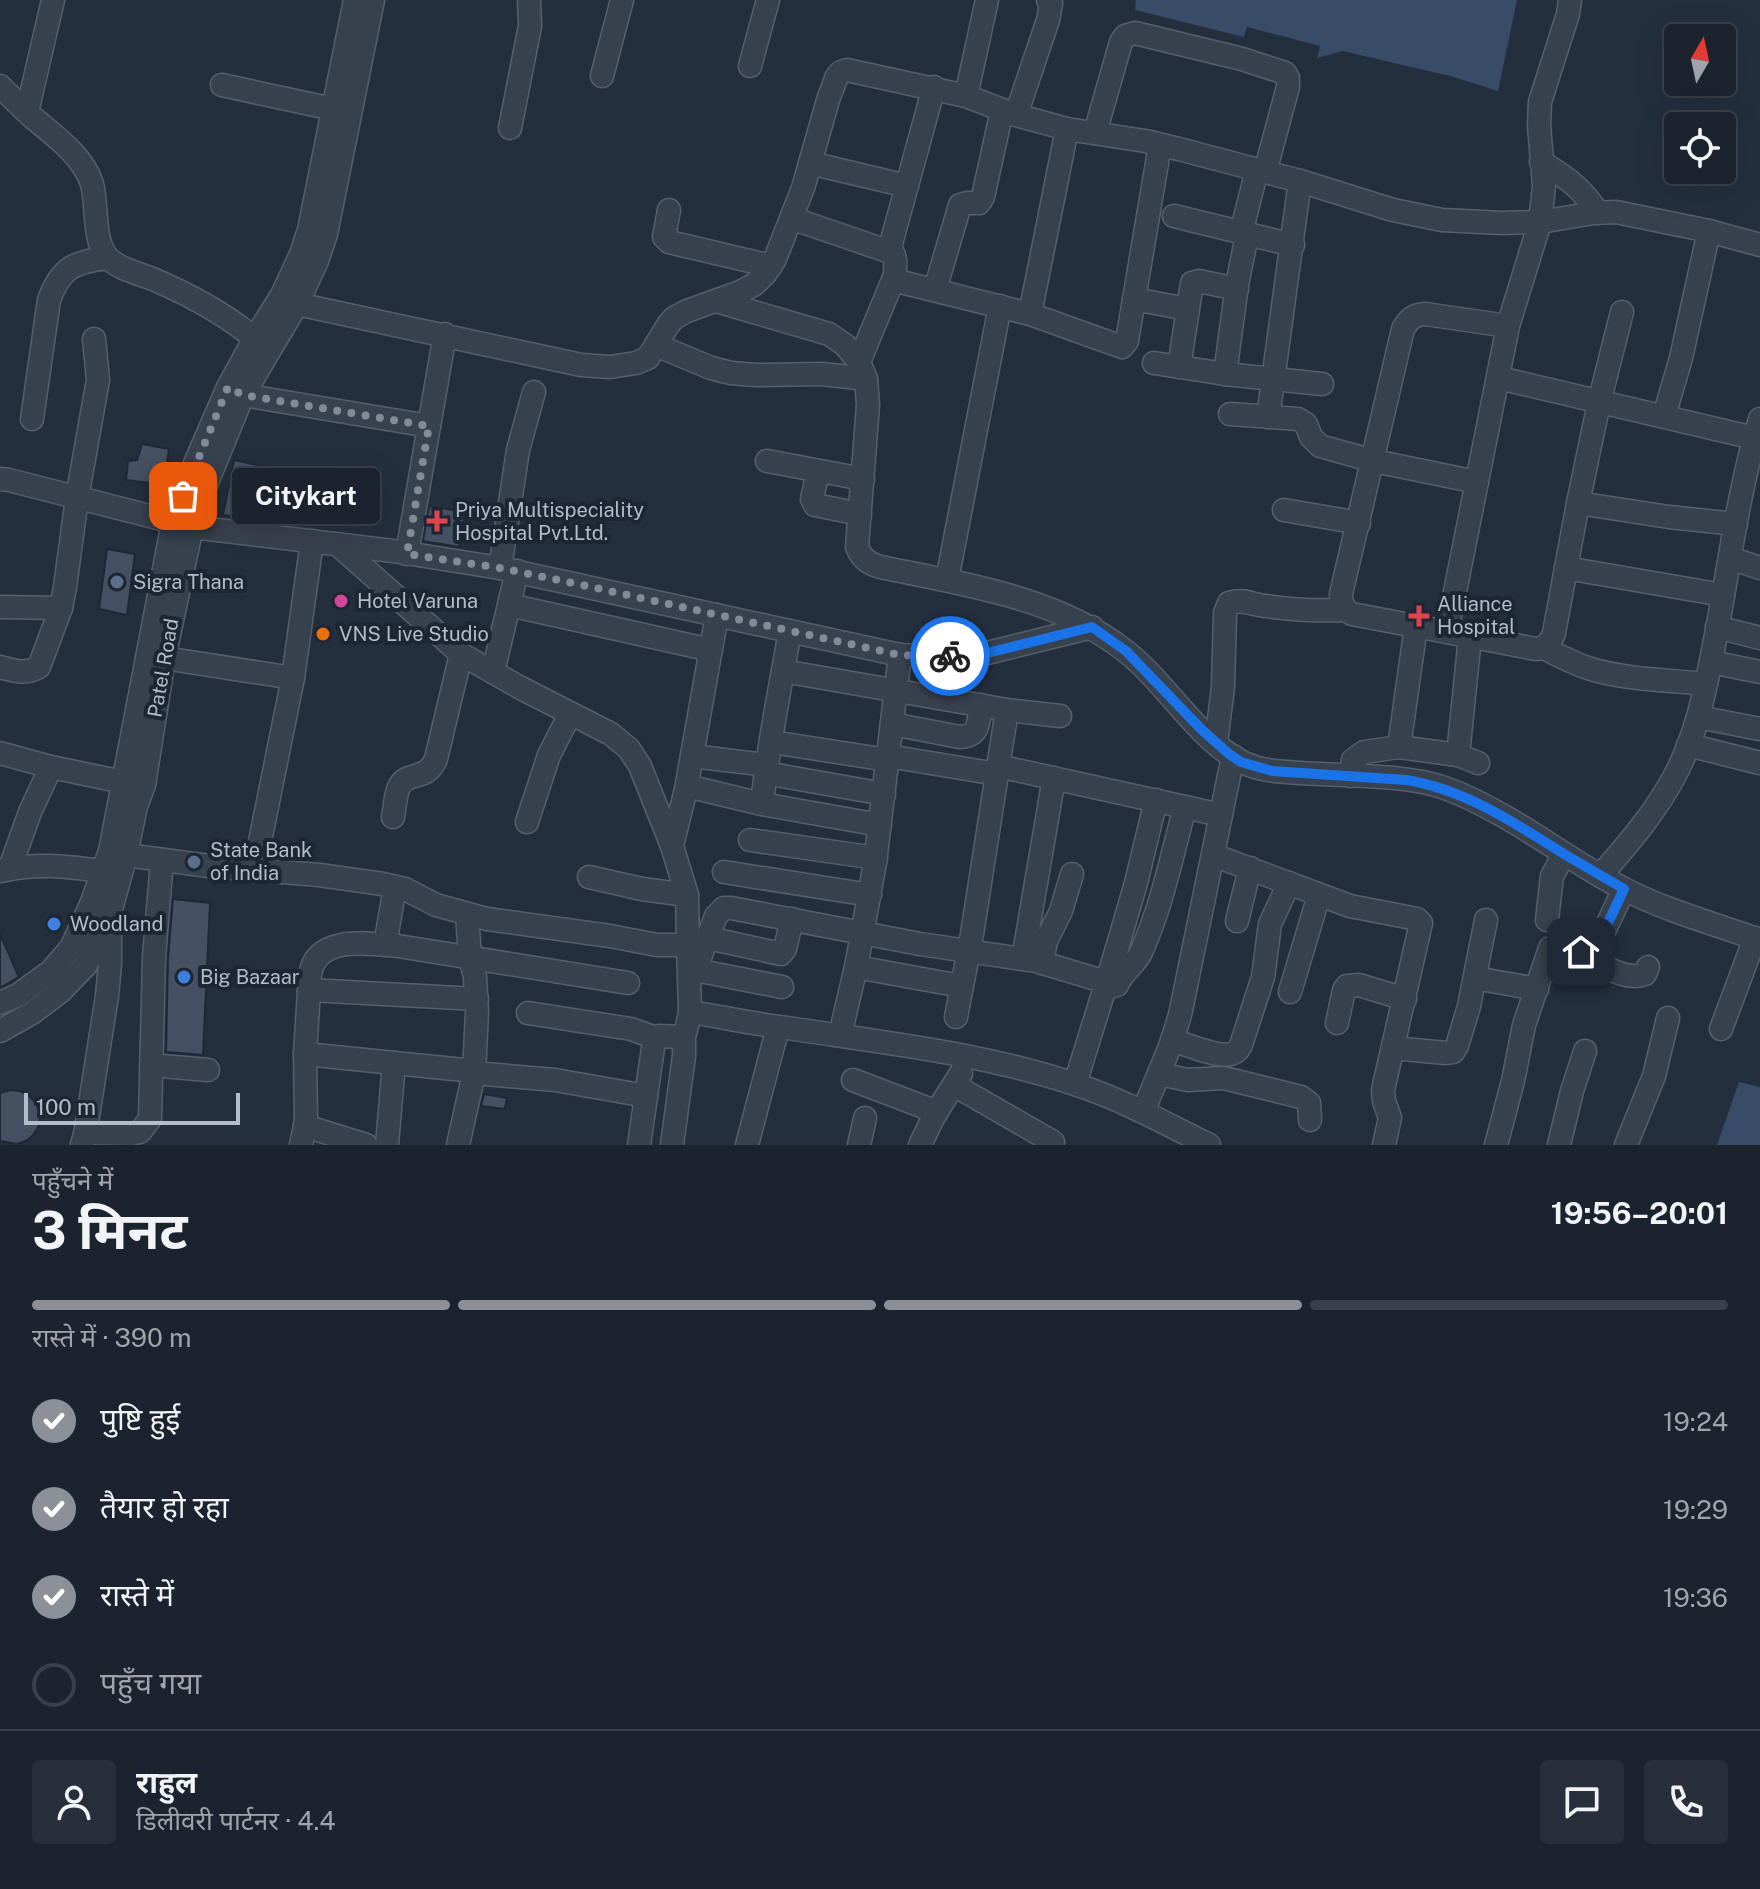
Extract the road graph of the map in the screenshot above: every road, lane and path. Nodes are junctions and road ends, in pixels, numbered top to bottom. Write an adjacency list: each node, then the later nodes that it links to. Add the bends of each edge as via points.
1 (53, 0): 17 (street)
2 (355, 0): 16 (street, Patel Road)
3 (373, 0): 35 (street, Patel Road)
4 (529, 0): 19 (street, via 530,26)
5 (622, 0): 11 (street)
6 (768, 0): 10 (street)
7 (987, 0): 15 (street)
8 (1048, 0): 18 (street, via 1048,20)
9 (1570, 0): 23 (street, via 1540,102)
10 (750, 66)
11 (602, 76)
12 (222, 85): 16 (street)
13 (0, 86): 17 (street)
14 (934, 87): 15 (street); 24 (street, via 841,72); 27 (street)
15 (966, 96): 18 (street)
16 (333, 109): 35 (street, Patel Road)
17 (27, 112): 40 (street, via 82,164 91,181 99,239)
18 (1009, 112): 20 (street); 44 (street, via 983,197 959,208)
19 (510, 128)
20 (1067, 129): 21 (street); 51 (street)
21 (1095, 133): 22 (street); 25 (street, via 1121,42 1135,33 1285,73 1288,87)
22 (1160, 145): 25 (street); 45 (street)
23 (1541, 162): 29 (street, via 1581,189); 32 (street)
24 (810, 163): 27 (street); 31 (street)
25 (1261, 171): 26 (street); 36 (street)
26 (1300, 181): 32 (street, via 1442,220); 38 (street)
27 (907, 186): 39 (street)
28 (669, 210): 41 (street, via 664,237 669,242)
29 (1598, 213): 32 (street); 34 (street)
30 (1174, 216): 36 (street)
31 (791, 218): 39 (street); 41 (street)
32 (1540, 222): 52 (street)
33 (1760, 225): 37 (street)
34 (1709, 231): 37 (street); 68 (street)
35 (318, 232): 46 (street, Patel Road, via 317,261)
36 (1244, 234): 38 (street); 43 (street)
37 (1750, 242)
38 (1293, 245): 62 (street)
39 (889, 251): 42 (street, via 896,261)
40 (108, 258): 55 (street, via 217,310); 70 (street, via 83,261 55,283)
41 (771, 266): 47 (street, via 755,284)
42 (895, 275): 44 (street, via 901,282); 59 (street)
43 (1237, 289): 49 (street, via 1194,281); 60 (street)
44 (935, 290): 48 (street)
45 (1134, 299): 49 (street); 51 (street, via 1122,347)
46 (290, 300): 53 (street); 55 (street, Patel Road)
47 (716, 301): 56 (street, via 674,318); 59 (street, via 829,334 845,345)
48 (1000, 306): 51 (street); 93 (street)
49 (1187, 309): 58 (street)
50 (1622, 312): 66 (street)
51 (1030, 314)
52 (1508, 326): 61 (street); 74 (street, via 1425,314 1409,319)
53 (445, 334): 56 (street, via 610,367 648,358); 71 (street)
54 (94, 339): 79 (street, via 98,380)
55 (262, 344): 64 (street, Patel Road)
56 (656, 345): 59 (street, via 731,373)
57 (1154, 363): 58 (street)
58 (1179, 367): 60 (street)
59 (862, 370): 77 (street, via 868,405)
60 (1225, 374): 62 (street)
61 (1499, 378): 66 (street); 78 (street)
62 (1273, 380): 63 (street); 69 (street)
63 (1322, 384)
64 (236, 391): 71 (street); 84 (street, Patel Road, via 210,474)
65 (534, 392): 92 (street, via 518,450)
66 (1599, 403): 68 (street); 80 (street)
67 (1230, 414): 69 (street)
68 (1664, 416): 72 (street)
69 (1268, 417): 74 (street, via 1302,420 1320,446)
70 (32, 419)
71 (429, 426): 88 (street)
72 (1757, 428): 85 (street)
73 (767, 461): 75 (street)
74 (1374, 461): 78 (street); 83 (street)
75 (818, 471): 77 (street); 82 (street, via 813,503)
76 (0, 479): 79 (street)
77 (863, 479): 82 (street)
78 (1477, 482): 104 (street)
79 (77, 498): 84 (street); 97 (street)
80 (1578, 503): 85 (street); 90 (street)
81 (1284, 510): 83 (street)
82 (860, 514): 93 (street, via 861,557 880,567)
83 (1359, 523): 98 (street, via 1341,594)
84 (182, 524): 86 (street); 111 (street, Patel Road); 140 (street, Patel Road)
85 (1736, 524): 89 (street)
86 (312, 541): 87 (street); 117 (street)
87 (337, 544): 88 (street); 109 (street)
88 (407, 554): 92 (street)
89 (1730, 558): 91 (street); 94 (street)
90 (1566, 568): 94 (street); 107 (street, via 1554,633)
91 (1760, 568)
92 (508, 570): 95 (street); 99 (street)
93 (947, 580): 101 (street, via 1036,604)
94 (1723, 595): 102 (street)
95 (509, 605): 108 (street); 115 (street)
96 (0, 607): 97 (street)
97 (61, 608): 113 (street, via 39,667 22,672)
98 (1345, 610): 100 (street); 130 (street, via 1229,603)
99 (717, 615): 103 (street); 108 (street)
100 (1416, 626): 104 (street); 129 (street)
101 (1092, 627): 110 (street, via 983,654); 130 (street, via 1126,651)
102 (1717, 627): 106 (street); 112 (street)
103 (790, 631): 110 (street); 114 (street)
104 (1447, 632): 105 (street)
105 (1470, 637): 107 (street); 129 (street, via 1468,759)
106 (1760, 638)
107 (1544, 648): 118 (street, via 1595,671)
108 (711, 650): 132 (street)
109 (461, 654): 115 (street); 147 (street, via 436,759 429,771 399,786)
110 (900, 655): 119 (street)
111 (164, 658): 117 (street); 156 (street, Patel Road, via 144,785)
112 (1711, 662): 116 (street); 118 (street)
113 (0, 667)
114 (783, 671): 119 (street); 127 (street)
115 (493, 672): 122 (street)
116 (1760, 672)
117 (293, 678): 159 (street)
118 (1706, 684): 124 (street)
119 (896, 691): 120 (street); 125 (street)
120 (981, 705): 121 (street); 125 (street, via 976,729 968,736)
121 (1007, 710): 123 (street); 137 (street)
122 (570, 714): 148 (street, via 549,755); 151 (street, via 629,749)
123 (1060, 716)
124 (1698, 717): 126 (street); 128 (street)
125 (892, 724): 133 (street)
126 (1760, 729)
127 (772, 742): 133 (street); 136 (street)
128 (1688, 745): 134 (street); 162 (street, via 1647,818)
129 (1399, 747): 138 (street, via 1364,752 1353,760)
130 (1225, 750): 138 (street, via 1251,766 1272,771); 146 (street)
131 (0, 753): 135 (street)
132 (692, 756): 136 (street); 141 (street)
133 (888, 758): 137 (street); 142 (street)
134 (1760, 763)
135 (51, 767): 140 (street); 158 (street)
136 (765, 769): 142 (street); 144 (street)
137 (997, 770): 139 (street); 180 (street)
138 (1351, 776): 152 (street, via 1446,789)
139 (1054, 778): 143 (street); 183 (street)
140 (123, 782): 156 (street, Patel Road, via 110,851)
141 (687, 786): 144 (street); 151 (street)
142 (884, 794): 149 (street)
143 (1156, 800): 145 (street); 189 (street)
144 (762, 804): 149 (street)
145 (1185, 807): 146 (street); 189 (street, via 1140,955 1117,985)
146 (1221, 815): 153 (street)
147 (393, 817)
148 (527, 822)
149 (880, 825): 154 (street)
150 (750, 840): 154 (street)
151 (672, 846): 167 (street)
152 (1564, 854): 162 (street); 174 (street, via 1552,876)
153 (1213, 855): 157 (street); 209 (street)
154 (876, 858): 168 (street)
155 (162, 860): 156 (street); 159 (street); 215 (street)
156 (116, 867): 158 (street, via 24,865); 170 (street, Patel Road); 197 (street, Patel Road, via 71,948 50,972)
157 (1250, 868): 164 (street); 175 (street)
158 (5, 870)
159 (254, 871): 165 (street)
160 (724, 872): 168 (street)
161 (1072, 874): 183 (street, via 1061,911)
162 (1601, 875): 166 (street)
163 (589, 877): 167 (street)
164 (1289, 883): 169 (street); 209 (street, via 1270,924 1263,977 1241,1045 1221,1054)
165 (395, 887): 171 (street); 179 (street)
166 (1624, 889): 177 (street); 181 (street, via 1599,942)
167 (687, 895): 178 (street)
168 (870, 895): 176 (street)
169 (1319, 895): 194 (street); 196 (street, via 1419,921)
170 (110, 913): 205 (street, Patel Road, via 86,965 61,991); 229 (street, via 107,996)
171 (467, 914): 178 (street, via 657,945); 182 (street)
172 (792, 919): 176 (street); 178 (street, via 724,908); 178 (street, via 781,954)
173 (1486, 920): 187 (street)
174 (1547, 920)
175 (1237, 921)
176 (863, 932): 180 (street); 184 (street)
177 (1757, 939): 204 (street)
178 (698, 942): 186 (street)
179 (385, 945): 182 (street); 193 (street, via 323,950 311,965)
180 (969, 951): 183 (street); 190 (street)
181 (1581, 952): 185 (street, via 1636,977); 192 (street, via 1550,948)
182 (470, 958): 188 (street); 195 (street)
183 (1033, 961): 189 (street)
184 (856, 967): 190 (street); 207 (street)
185 (1648, 967)
186 (692, 978): 191 (street); 198 (street)
187 (1475, 978): 192 (street); 210 (street, via 1453,1052)
188 (628, 983)
189 (1106, 985): 220 (street)
190 (961, 986): 200 (street)
191 (782, 987)
192 (1537, 989): 241 (street)
193 (309, 990): 195 (street); 212 (street)
194 (1290, 992)
195 (477, 999): 217 (street)
196 (1405, 999): 202 (street, via 1347,986); 210 (street)
197 (0, 1003)
198 (690, 1012): 203 (street); 206 (street)
199 (528, 1013): 208 (street, via 631,1029)
200 (956, 1017)
201 (1668, 1018): 243 (street, via 1654,1076)
202 (1337, 1023)
203 (778, 1027): 207 (street); 237 (street)
204 (1721, 1029)
205 (0, 1031)
206 (684, 1034): 208 (street); 236 (street)
207 (840, 1035): 213 (street)
208 (656, 1038): 222 (street)
209 (1172, 1040): 218 (street)
210 (1393, 1048): 240 (street, via 1383,1090 1390,1118)
211 (1585, 1051): 242 (street)
212 (305, 1054): 214 (street); 227 (street)
213 (972, 1057): 220 (street); 221 (street)
214 (394, 1063): 217 (street); 233 (street)
215 (151, 1065): 216 (street); 229 (street, via 151,1112 140,1132)
216 (208, 1070)
217 (474, 1072): 222 (street); 234 (street)
218 (1159, 1074): 224 (street); 226 (street, via 1232,1080 1301,1097 1309,1103)
219 (853, 1080): 223 (street)
220 (1075, 1084): 224 (street)
221 (954, 1085): 223 (street); 230 (street)
222 (646, 1096): 235 (street)
223 (937, 1112): 231 (street)
224 (1143, 1112): 228 (street)
225 (865, 1118): 238 (street)
226 (1310, 1120)
227 (303, 1136): 232 (street)
228 (1177, 1138): 239 (street)
229 (83, 1139)
230 (1053, 1142)
231 (927, 1143)
232 (366, 1145)
233 (387, 1145)
234 (458, 1145)
235 (639, 1145)
236 (672, 1145)
237 (747, 1145)
238 (859, 1145)
239 (1209, 1145)
240 (1384, 1145)
241 (1496, 1145)
242 (1559, 1145)
243 (1626, 1145)

